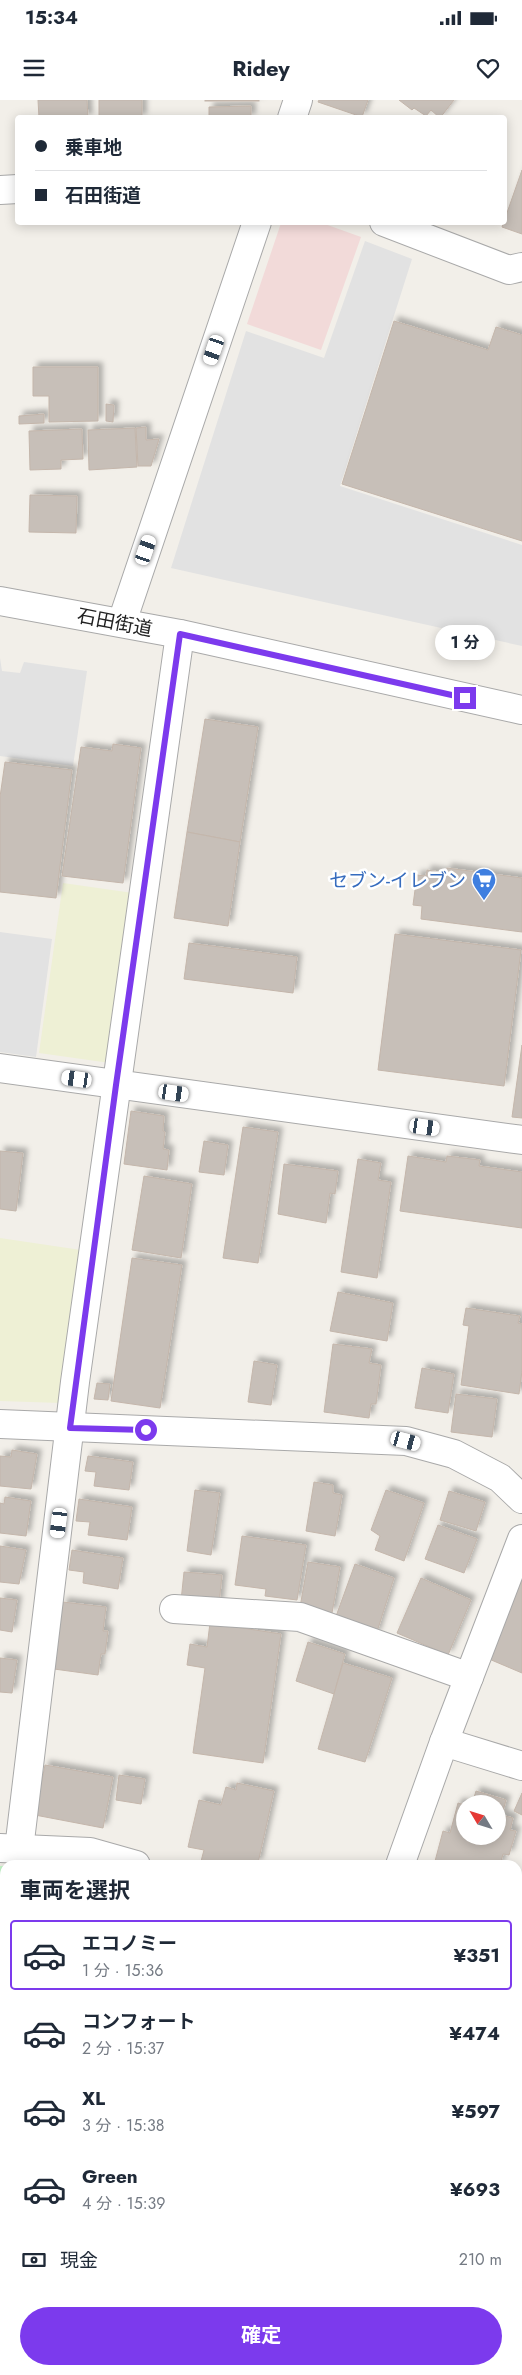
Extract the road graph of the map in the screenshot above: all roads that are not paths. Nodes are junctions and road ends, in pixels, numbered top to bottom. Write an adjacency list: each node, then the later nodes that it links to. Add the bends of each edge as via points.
1 (298, 100): 2 (street)
2 (293, 115)
3 (15, 189): 4 (street)
4 (0, 190)
5 (257, 225): 9 (street)
6 (392, 225): 7 (street, via 509,270)
7 (522, 267)
8 (0, 601): 9 (street, 石田街道)
9 (122, 622): 10 (street, 石田街道)
10 (180, 634): 11 (street, 石田街道); 13 (street)
11 (522, 710)
12 (0, 1068): 13 (street)
13 (116, 1085): 14 (street); 16 (street)
14 (522, 1140)
15 (0, 1424): 16 (street)
16 (70, 1428): 17 (street, via 406,1441 454,1454 500,1478); 23 (street)
17 (522, 1499)
18 (522, 1539): 20 (street)
19 (174, 1609): 20 (street, via 300,1616)
20 (470, 1677): 21 (street)
21 (444, 1742): 22 (street); 25 (street)
22 (522, 1766)
23 (10, 1848): 24 (street, via 90,1852)
24 (118, 1860)
25 (402, 1860)

